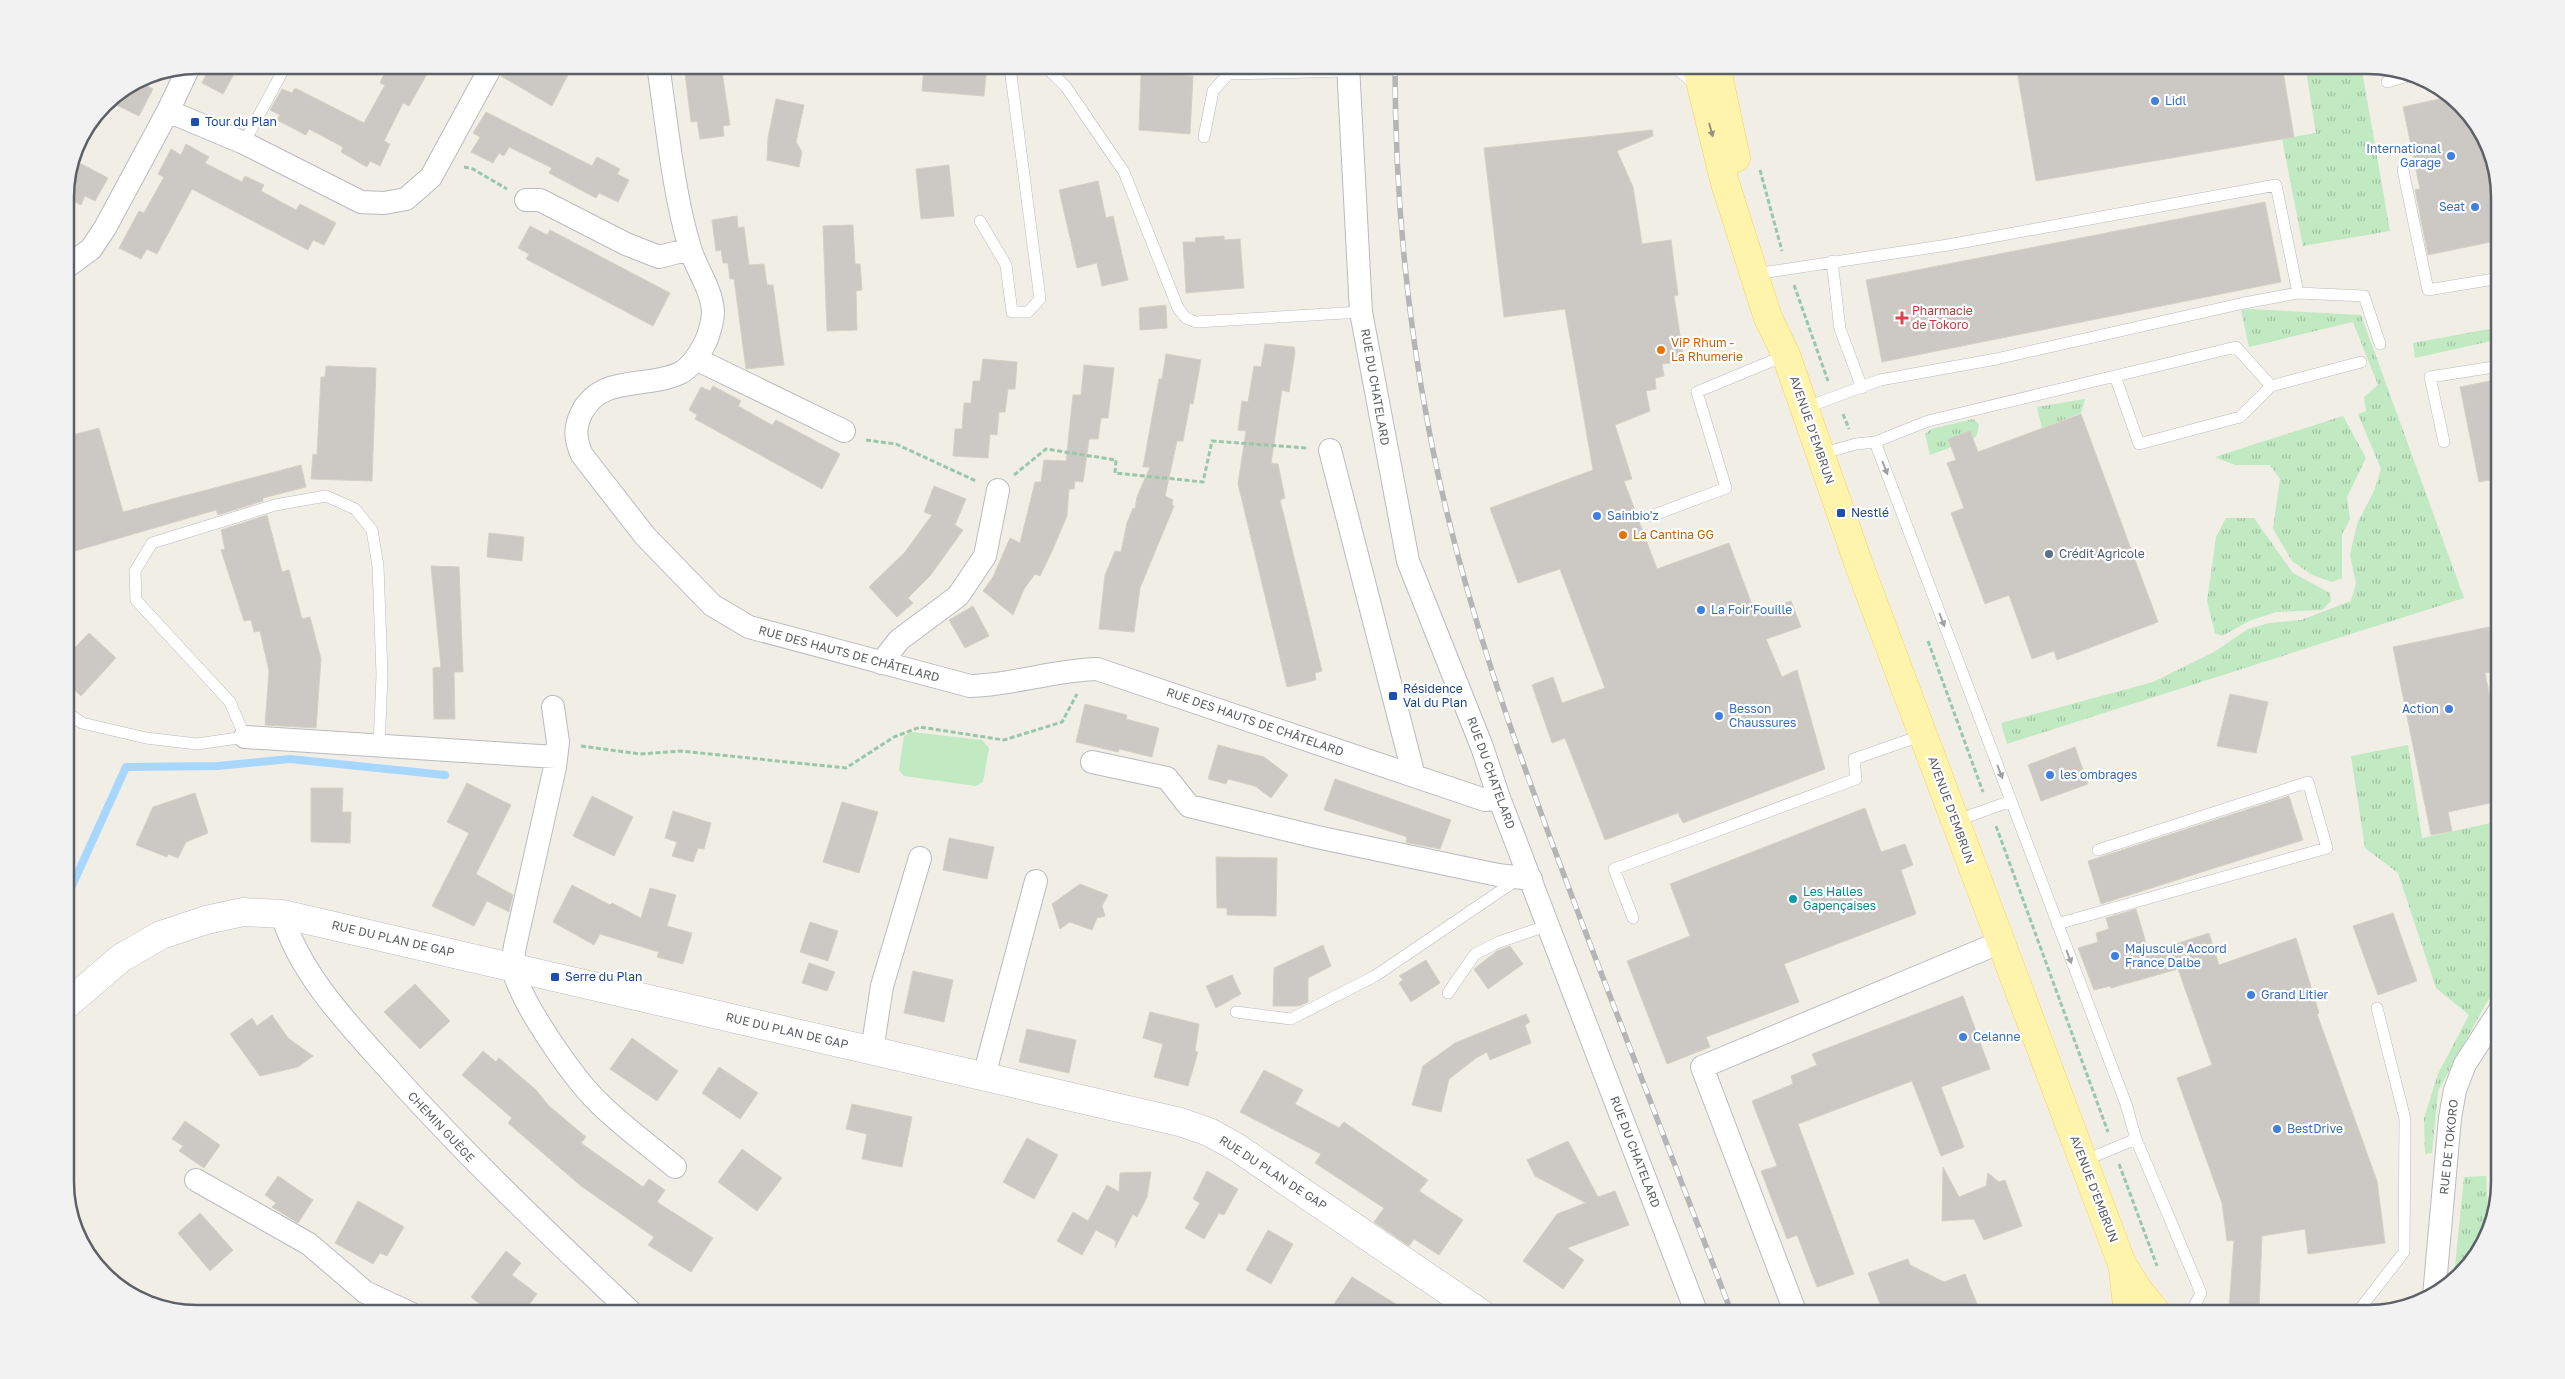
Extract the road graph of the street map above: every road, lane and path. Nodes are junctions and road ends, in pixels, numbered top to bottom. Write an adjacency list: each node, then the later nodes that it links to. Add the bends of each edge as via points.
1 (185, 74): 13 (street)
2 (281, 74): 15 (lane)
3 (487, 74): 16 (street)
4 (659, 74): 20 (street, RUE DES HAUTS DE CHÂTELARD)
5 (1011, 74): 19 (lane, via 1040,299 1028,312 1012,312 1006,265)
6 (1053, 74): 26 (lane, via 1066,87 1124,172 1178,308 1186,318 1196,322)
7 (1228, 74): 14 (lane, via 1212,91)
8 (1347, 74): 26 (street, RUE DU CHATELARD)
9 (1718, 74): 23 (main road, AVENUE D'EMBRUN, via 1744,193)
10 (1698, 77): 28 (main road, AVENUE D'EMBRUN, one-way to 28, via 1725,183 1762,300)
11 (2401, 78): 12 (lane)
12 (2387, 82)
13 (168, 111): 15 (street); 21 (street, via 106,228 91,249)
14 (1204, 137)
15 (244, 143): 16 (street, via 361,202 384,204 406,199 431,177)
16 (442, 161): 18 (path, via 473,169)
17 (2403, 170): 24 (lane, via 2428,290)
18 (526, 200): 20 (street, via 540,200 626,244 659,257)
19 (980, 221)
20 (690, 249): 29 (street, RUE DES HAUTS DE CHÂTELARD, via 708,291 713,312 707,339)
21 (74, 261)
22 (1832, 261): 23 (lane); 25 (lane, via 1948,245 2276,185); 34 (lane, via 1840,330)
23 (1768, 272): 28 (main road, AVENUE D'EMBRUN)
24 (2491, 280)
25 (2298, 293): 27 (lane, via 2364,296); 34 (lane, via 1996,359 1880,380)
26 (1361, 312): 54 (street, RUE DU CHATELARD, via 1408,561)
27 (2380, 344)
28 (1786, 355): 35 (main road, AVENUE D'EMBRUN); 42 (lane, via 1696,392 1726,488)
29 (696, 359): 36 (street); 44 (street, RUE DES HAUTS DE CHÂTELARD, via 682,372 666,378 619,384 592,398 577,422 575,440 582,455 645,536 712,605 749,627)
30 (2361, 362): 33 (lane)
31 (2491, 367): 38 (lane, via 2430,376)
32 (2115, 376): 33 (lane, via 2236,346); 33 (lane, via 2139,444 2240,417); 37 (lane, via 1928,421)
33 (2271, 386)
34 (1862, 388): 35 (lane)
35 (1805, 408): 40 (main road, AVENUE D'EMBRUN)
36 (844, 431): 41 (path, via 854,438 896,444)
37 (1875, 442): 40 (lane); 55 (lane, one-way to 55)
38 (2444, 442)
39 (1330, 450): 41 (path, via 1212,440 1204,482 1115,473 1116,460 1046,449); 53 (street)
40 (1820, 454): 48 (main road, AVENUE D'EMBRUN)
41 (998, 490): 44 (street, via 985,556 958,596 899,640)
42 (1651, 516)
43 (1928, 640): 56 (path)
44 (881, 663): 45 (street, RUE DES HAUTS DE CHÂTELARD, via 970,686 992,686)
45 (1080, 670): 51 (path, via 1077,696 1062,722 1004,740 920,728 894,737 846,768 681,750 640,754); 53 (street, RUE DES HAUTS DE CHÂTELARD, via 1097,669)
46 (553, 707): 51 (street)
47 (74, 717): 49 (lane, via 82,723 146,738 197,744)
48 (1923, 735): 57 (main road, AVENUE D'EMBRUN); 63 (lane, via 1854,759 1856,778 1614,869)
49 (245, 737): 50 (street); 50 (lane, via 230,702 136,600 134,571 152,542 275,505 326,496 355,509 372,530 378,566 382,675)
50 (379, 746): 51 (street)
51 (558, 749): 67 (street)
52 (1092, 762): 60 (street, via 1167,778 1189,806 1317,837)
53 (1414, 776): 54 (street, RUE DES HAUTS DE CHÂTELARD, via 1485,800)
54 (1499, 798): 60 (street, RUE DU CHATELARD)
55 (2011, 801): 56 (lane); 64 (lane)
56 (1989, 808): 57 (lane); 76 (path)
57 (1955, 821): 66 (main road, AVENUE D'EMBRUN)
58 (2098, 850): 64 (lane, via 2308,782 2327,848)
59 (920, 858): 73 (street, via 882,986)
60 (1525, 878): 65 (street, RUE DU CHATELARD); 71 (lane, via 1375,976 1291,1019)
61 (1036, 881): 74 (street)
62 (282, 914): 67 (main road, RUE DU PLAN DE GAP); 69 (main road, RUE DU PLAN DE GAP, via 243,912 161,935 121,958); 84 (street, CHEMIN GUÈGE, via 300,960 362,1040 487,1175)
63 (1633, 918)
64 (2057, 924): 75 (lane, one-way to 75, via 2126,1104)
65 (1549, 925): 68 (lane, via 1474,954); 86 (street, RUE DU CHATELARD)
66 (2000, 942): 77 (main road, AVENUE D'EMBRUN); 87 (street, via 1702,1067)
67 (513, 967): 73 (main road, RUE DU PLAN DE GAP); 78 (street, via 540,1024 571,1070 598,1103)
68 (1448, 994)
69 (74, 998)
70 (2377, 1008): 91 (lane, via 2405,1119 2404,1252)
71 (1236, 1012)
72 (2491, 1024): 82 (street, RUE DE TOKORO, via 2465,1064 2455,1090)
73 (872, 1051): 74 (main road, RUE DU PLAN DE GAP)
74 (984, 1076): 85 (main road, RUE DU PLAN DE GAP, via 1180,1122 1209,1132 1236,1146)
75 (2136, 1140): 76 (lane); 90 (lane, via 2201,1293)
76 (2114, 1149): 77 (lane); 81 (path)
77 (2083, 1161): 80 (main road, AVENUE D'EMBRUN)
78 (675, 1167)
79 (196, 1180): 83 (street, via 309,1244 365,1292)
80 (2122, 1264): 88 (main road, AVENUE D'EMBRUN); 89 (main road, AVENUE D'EMBRUN)
81 (2161, 1274)
82 (2435, 1286)
83 (393, 1305)
84 (624, 1305)
85 (1469, 1305)
86 (1694, 1305)
87 (1793, 1305)
88 (2127, 1305)
89 (2151, 1305)
90 (2195, 1305)
91 (2363, 1305)

